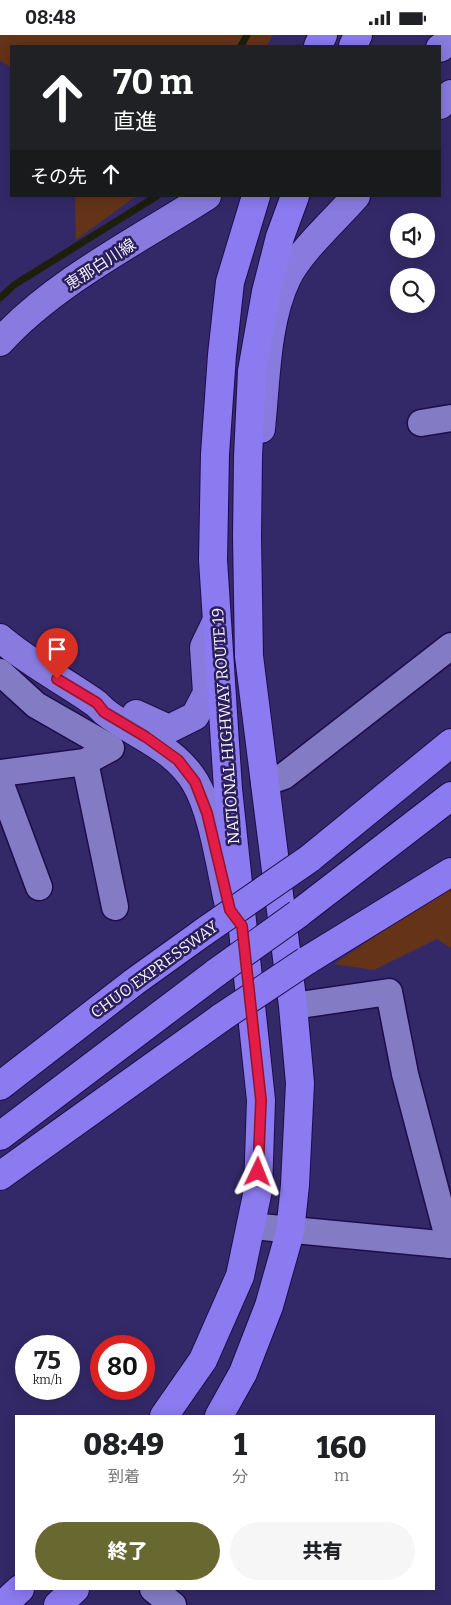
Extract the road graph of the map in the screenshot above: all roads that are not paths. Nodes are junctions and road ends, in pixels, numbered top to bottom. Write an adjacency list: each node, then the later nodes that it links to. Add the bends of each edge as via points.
1 (451, 93): 2 (main road)
2 (441, 104)
3 (205, 197): 7 (main road, 恵那白川線, via 66,285)
4 (256, 197): 11 (highway, NATIONAL HIGHWAY ROUTE 19, via 230,283 222,355 215,454 213,560)
5 (295, 197): 10 (highway, NATIONAL HIGHWAY ROUTE 19, via 266,292 252,371)
6 (355, 197): 10 (main road, via 298,261 280,296 270,338)
7 (0, 342)
8 (451, 418): 9 (street)
9 (421, 423)
10 (247, 537): 20 (highway, NATIONAL HIGHWAY ROUTE 19, via 249,656)
11 (216, 622): 15 (main road, via 204,647 206,693 195,716 169,729 109,702); 25 (highway, NATIONAL HIGHWAY ROUTE 19)
12 (0, 638): 15 (main road, via 44,671)
13 (451, 646): 20 (street, via 284,776)
14 (0, 671): 17 (street, via 36,705 111,748)
15 (97, 703): 25 (main road, via 104,712 178,760 195,782 207,813 230,910)
16 (451, 743): 27 (highway, CHUO EXPRESSWAY, bridge, via 309,859 134,982)
17 (85, 762): 18 (street); 24 (street)
18 (0, 773)
19 (0, 782): 23 (street)
20 (264, 783): 26 (highway, NATIONAL HIGHWAY ROUTE 19)
21 (451, 796): 28 (highway, bridge)
22 (451, 872): 29 (highway, bridge, via 222,1017)
23 (39, 887)
24 (115, 907)
25 (242, 926): 30 (highway, NATIONAL HIGHWAY ROUTE 19, via 261,1100 258,1190)
26 (293, 1006): 31 (highway, NATIONAL HIGHWAY ROUTE 19, via 300,1083); 32 (street, via 389,992 406,1074)
27 (0, 1086)
28 (0, 1136)
29 (0, 1176)
30 (252, 1226): 31 (street); 33 (highway, NATIONAL HIGHWAY ROUTE 19, via 240,1276 203,1361)
31 (290, 1232): 32 (street); 34 (highway, NATIONAL HIGHWAY ROUTE 19, via 269,1306 242,1373)
32 (451, 1245)
33 (165, 1415)
34 (220, 1415)
35 (19, 1590): 38 (highway)
36 (74, 1590): 39 (highway)
37 (154, 1590): 40 (street)
38 (3, 1605)
39 (58, 1605)
40 (173, 1605)

